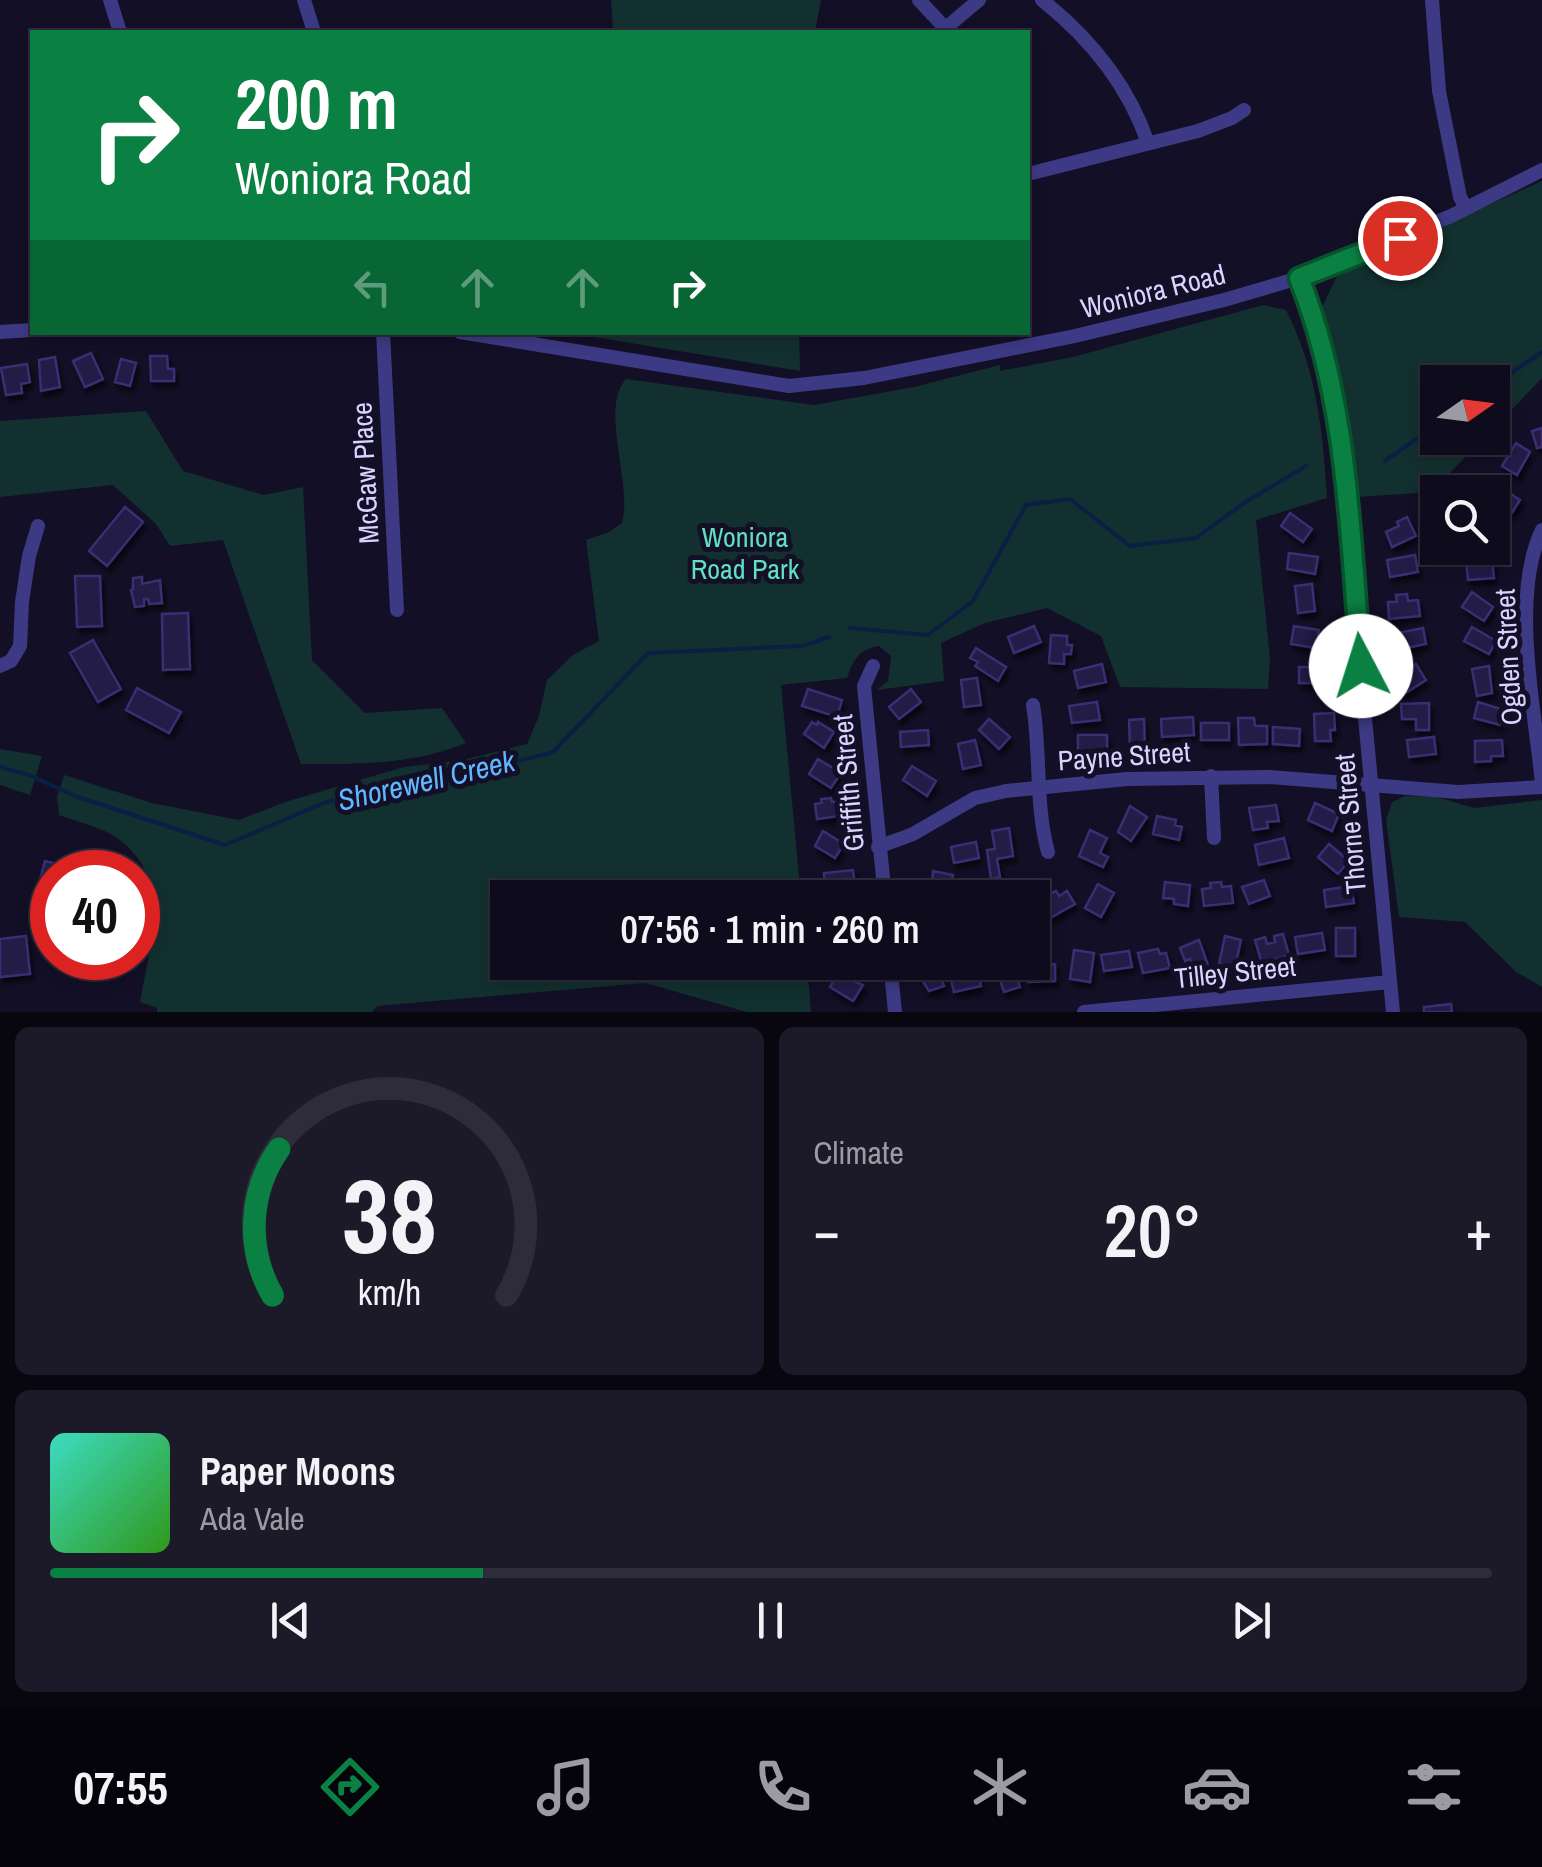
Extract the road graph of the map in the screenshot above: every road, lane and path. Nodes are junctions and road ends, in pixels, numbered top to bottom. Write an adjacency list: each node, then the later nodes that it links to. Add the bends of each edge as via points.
1 (110, 0): 7 (street)
2 (304, 0): 8 (street)
3 (919, 0): 9 (street)
4 (980, 0): 10 (street)
5 (1042, 0): 12 (street, via 1083,35 1112,74)
6 (1429, 1): 15 (street, via 1439,91)
7 (119, 30)
8 (313, 30)
9 (943, 30)
10 (945, 30)
11 (1244, 110): 12 (street)
12 (1148, 143): 14 (street)
13 (1542, 170): 15 (street, Woniora Road)
14 (1030, 173)
15 (1466, 208): 16 (street, Woniora Road)
16 (1299, 278): 20 (street, Woniora Road, via 1075,336 814,385); 28 (street, Thorne Street, via 1336,414)
17 (30, 330): 18 (street)
18 (0, 332)
19 (383, 335): 23 (street, McGaw Place)
20 (478, 335)
21 (38, 526): 24 (street, via 20,646)
22 (1542, 530): 29 (street, Ogden Street, via 1525,612)
23 (396, 610)
24 (0, 666)
25 (873, 666): 32 (street, Griffith Street, via 864,686)
26 (1033, 704): 30 (street, Payne Street)
27 (1211, 776): 28 (street, Payne Street); 30 (street, Payne Street); 31 (street, Payne Street)
28 (1372, 785): 29 (street, Payne Street, via 1458,792); 36 (street, Thorne Street)
29 (1542, 785)
30 (1040, 787): 32 (street, Payne Street, via 974,798); 33 (street, Payne Street)
31 (1214, 838)
32 (878, 847): 34 (street, Griffith Street)
33 (1048, 852)
34 (883, 880)
35 (892, 980): 37 (street)
36 (1390, 982): 38 (street, Tilley Street); 39 (street, Thorne Street)
37 (895, 1012)
38 (1084, 1012)
39 (1394, 1012)

